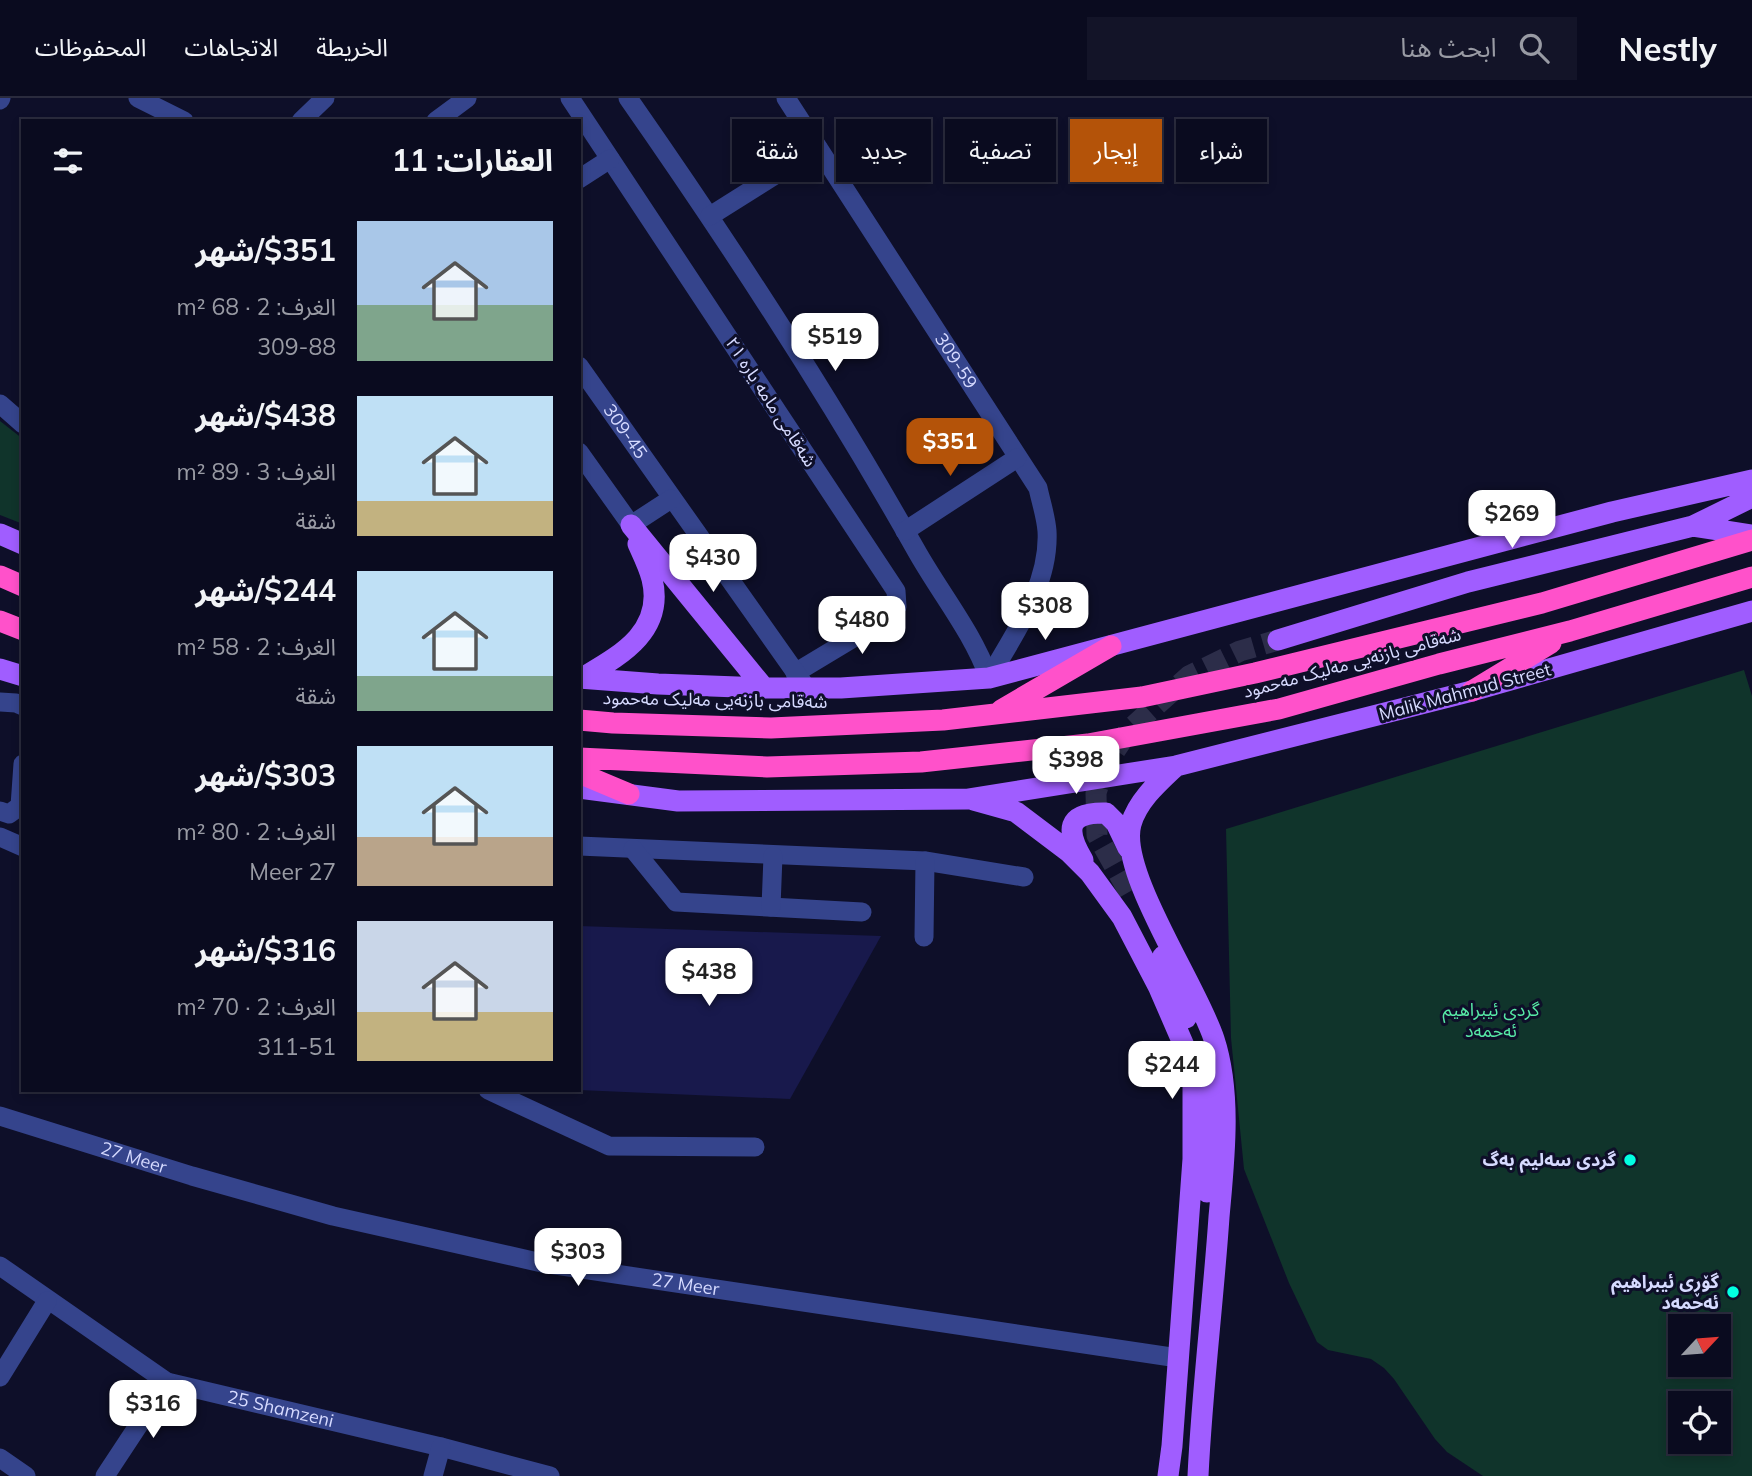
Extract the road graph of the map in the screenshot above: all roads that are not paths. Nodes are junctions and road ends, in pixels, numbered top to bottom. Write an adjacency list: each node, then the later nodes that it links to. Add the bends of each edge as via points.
1 (325, 98): 8 (street)
2 (467, 98): 9 (street)
3 (570, 98): 12 (street, شەقامی مامە یارە ٢١)
4 (628, 98): 15 (street)
5 (786, 98): 10 (street, 309-59)
6 (140, 99): 7 (street)
7 (180, 119)
8 (303, 119)
9 (439, 119)
10 (799, 119)
11 (822, 154): 20 (street, 309-59)
12 (610, 159): 13 (street); 46 (street, شەقامی مامە یارە ٢١, via 898,599 888,617)
13 (581, 178)
14 (764, 182): 15 (street)
15 (710, 216): 26 (street)
16 (581, 369): 23 (street, 309-45)
17 (0, 404): 18 (street)
18 (21, 422)
19 (581, 455): 24 (street)
20 (1017, 458): 26 (street); 45 (street, 309-59, via 1038,488 1047,532 1031,604)
21 (1752, 480): 41 (main road, via 1612,512)
22 (1752, 497): 25 (main road)
23 (671, 499): 24 (street); 46 (street, 309-45)
24 (631, 525): 44 (main road, via 653,581 650,616 634,644); 47 (main road)
25 (1693, 526): 28 (main road); 40 (main road, via 1468,582)
26 (905, 531): 45 (street, via 974,641)
27 (0, 534): 30 (main road)
28 (1752, 535)
29 (1752, 540): 51 (highway, شەقامی بازنەیی مەلیک مەحمود, via 1542,603 1255,673 1142,697)
30 (21, 543)
31 (0, 576): 33 (highway)
32 (1752, 577): 39 (highway, شەقامی بازنەیی مەلیک مەحمود)
33 (21, 585)
34 (1752, 611): 36 (main road, Malik Mahmud Street)
35 (0, 621): 38 (highway)
36 (1716, 623): 37 (main road); 48 (main road, Malik Mahmud Street)
37 (1752, 625)
38 (21, 629)
39 (1570, 631): 48 (highway); 53 (highway, شەقامی بازنەیی مەلیک مەحمود, via 1279,709 1088,744 921,762 767,767)
40 (1278, 640)
41 (1111, 646): 45 (main road); 51 (highway)
42 (0, 668): 43 (main road)
43 (21, 675)
44 (581, 678): 47 (main road)
45 (989, 678): 46 (main road, via 874,686)
46 (801, 681): 47 (main road)
47 (764, 688)
48 (1472, 691): 54 (main road, Malik Mahmud Street)
49 (0, 702): 50 (street)
50 (21, 705)
51 (995, 714): 52 (highway, شەقامی بازنەیی مەلیک مەحمود, via 771,728)
52 (581, 720)
53 (581, 758)
54 (1176, 766): 59 (main road, Malik Mahmud Street); 66 (main road, via 1156,785 1131,824)
55 (581, 774): 58 (highway)
56 (581, 788): 58 (main road)
57 (21, 792): 60 (street, via 20,806 9,814)
58 (629, 794): 59 (main road, via 677,801)
59 (968, 799): 68 (main road, via 1016,812)
60 (0, 811)
61 (0, 837): 62 (street)
62 (21, 846)
63 (581, 846): 64 (street)
64 (633, 849): 65 (street); 71 (street, via 676,902)
65 (773, 856): 67 (street); 71 (street)
66 (1132, 856): 68 (main road, via 1116,823 1106,813 1090,813 1071,828 1071,837); 89 (main road, via 1151,906 1200,1004 1224,1078 1224,1161)
67 (925, 861): 69 (street); 73 (street)
68 (1090, 873): 79 (main road, via 1122,917 1159,988 1185,1048 1193,1082 1193,1159)
69 (1024, 877)
70 (1129, 892): 88 (main road, via 1167,964 1207,1076 1209,1171 1196,1340 1186,1426)
71 (771, 907): 72 (street)
72 (862, 912)
73 (924, 937)
74 (492, 1092): 76 (street, via 609,1146)
75 (0, 1116): 79 (street, 27 Meer, via 333,1216 542,1263)
76 (755, 1147)
77 (0, 1266): 78 (street, 25 Shamzeni)
78 (47, 1301): 80 (street); 81 (street, 25 Shamzeni)
79 (1178, 1358): 88 (main road)
80 (0, 1377)
81 (167, 1382): 82 (street, 25 Shamzeni); 85 (street)
82 (441, 1447): 86 (street); 87 (street, 25 Shamzeni)
83 (0, 1458): 84 (street)
84 (26, 1476)
85 (105, 1476)
86 (433, 1476)
87 (550, 1476)
88 (1170, 1476)
89 (1198, 1476)

